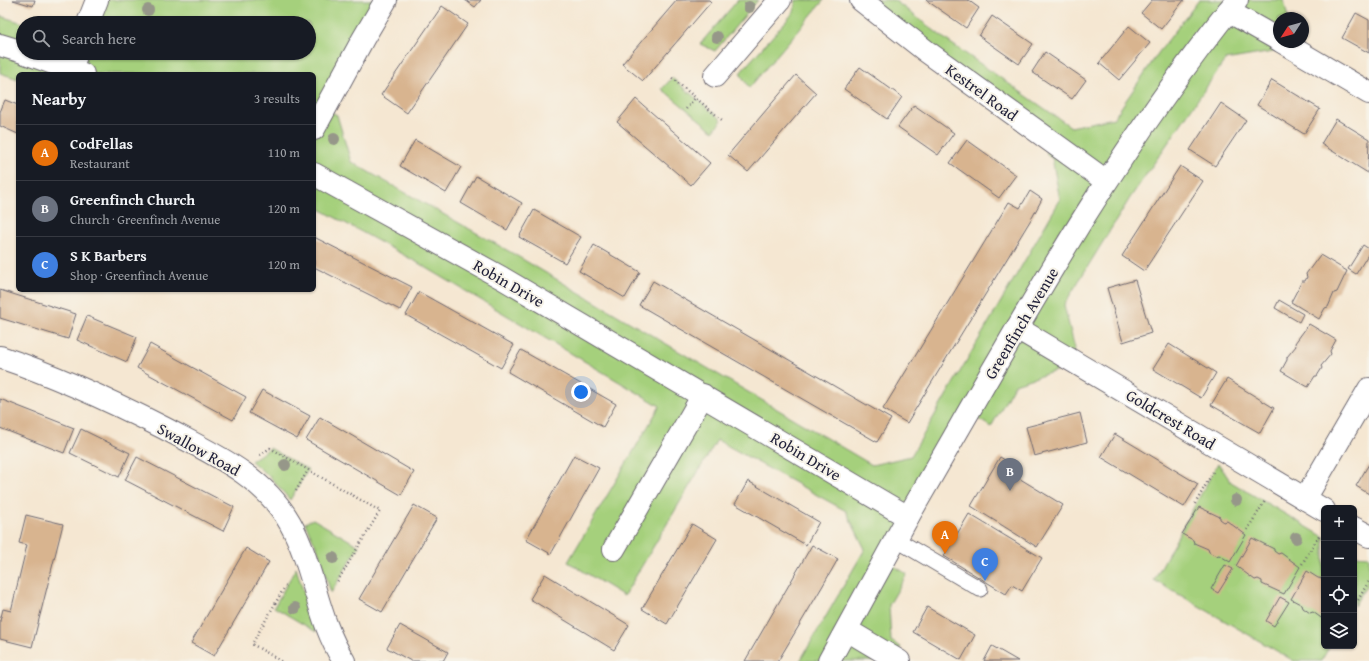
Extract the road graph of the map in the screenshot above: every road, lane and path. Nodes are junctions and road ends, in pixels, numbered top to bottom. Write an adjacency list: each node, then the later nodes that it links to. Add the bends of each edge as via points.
1 (97, 0): 6 (street)
2 (386, 0): 19 (street)
3 (780, 0): 13 (street)
4 (861, 0): 21 (street, Kestrel Road, via 926,51)
5 (1232, 5): 7 (street); 21 (street, Greenfinch Avenue, via 1184,68)
6 (91, 16)
7 (1273, 36)
8 (0, 45): 10 (street)
9 (1292, 48): 15 (street)
10 (16, 50)
11 (55, 60): 12 (street)
12 (77, 65)
13 (715, 76)
14 (672, 78): 16 (path)
15 (1369, 93)
16 (695, 98): 17 (path); 18 (path)
17 (686, 109)
18 (722, 120)
19 (316, 125)
20 (316, 175): 25 (street, Robin Drive, via 502,278)
21 (1106, 182): 22 (street, Greenfinch Avenue)
22 (1017, 328): 30 (street, Goldcrest Road); 34 (street, Greenfinch Avenue)
23 (0, 357): 49 (street, Swallow Road, via 68,382 132,412 227,461 264,490 284,513 297,538 333,641)
24 (1369, 390): 30 (street)
25 (703, 395): 34 (street, Robin Drive); 40 (street)
26 (258, 457): 27 (path, via 270,448)
27 (308, 470): 29 (path); 44 (path, via 380,511)
28 (1214, 470): 32 (path)
29 (294, 494)
30 (1305, 498): 33 (street, Goldcrest Road)
31 (1265, 501): 35 (path)
32 (1195, 504)
33 (1321, 508)
34 (908, 517): 39 (street, Greenfinch Avenue)
35 (1247, 530)
36 (1357, 530): 38 (street)
37 (1320, 534): 41 (path)
38 (1369, 536)
39 (897, 540): 45 (lane); 47 (street, Greenfinch Avenue)
40 (614, 549)
41 (1302, 564)
42 (288, 581): 48 (path, via 252,644)
43 (1369, 581): 46 (path)
44 (335, 586)
45 (980, 589)
46 (1358, 600)
47 (847, 630): 50 (street, Greenfinch Avenue); 51 (street)
48 (281, 661)
49 (344, 661)
50 (829, 661)
51 (899, 661)

